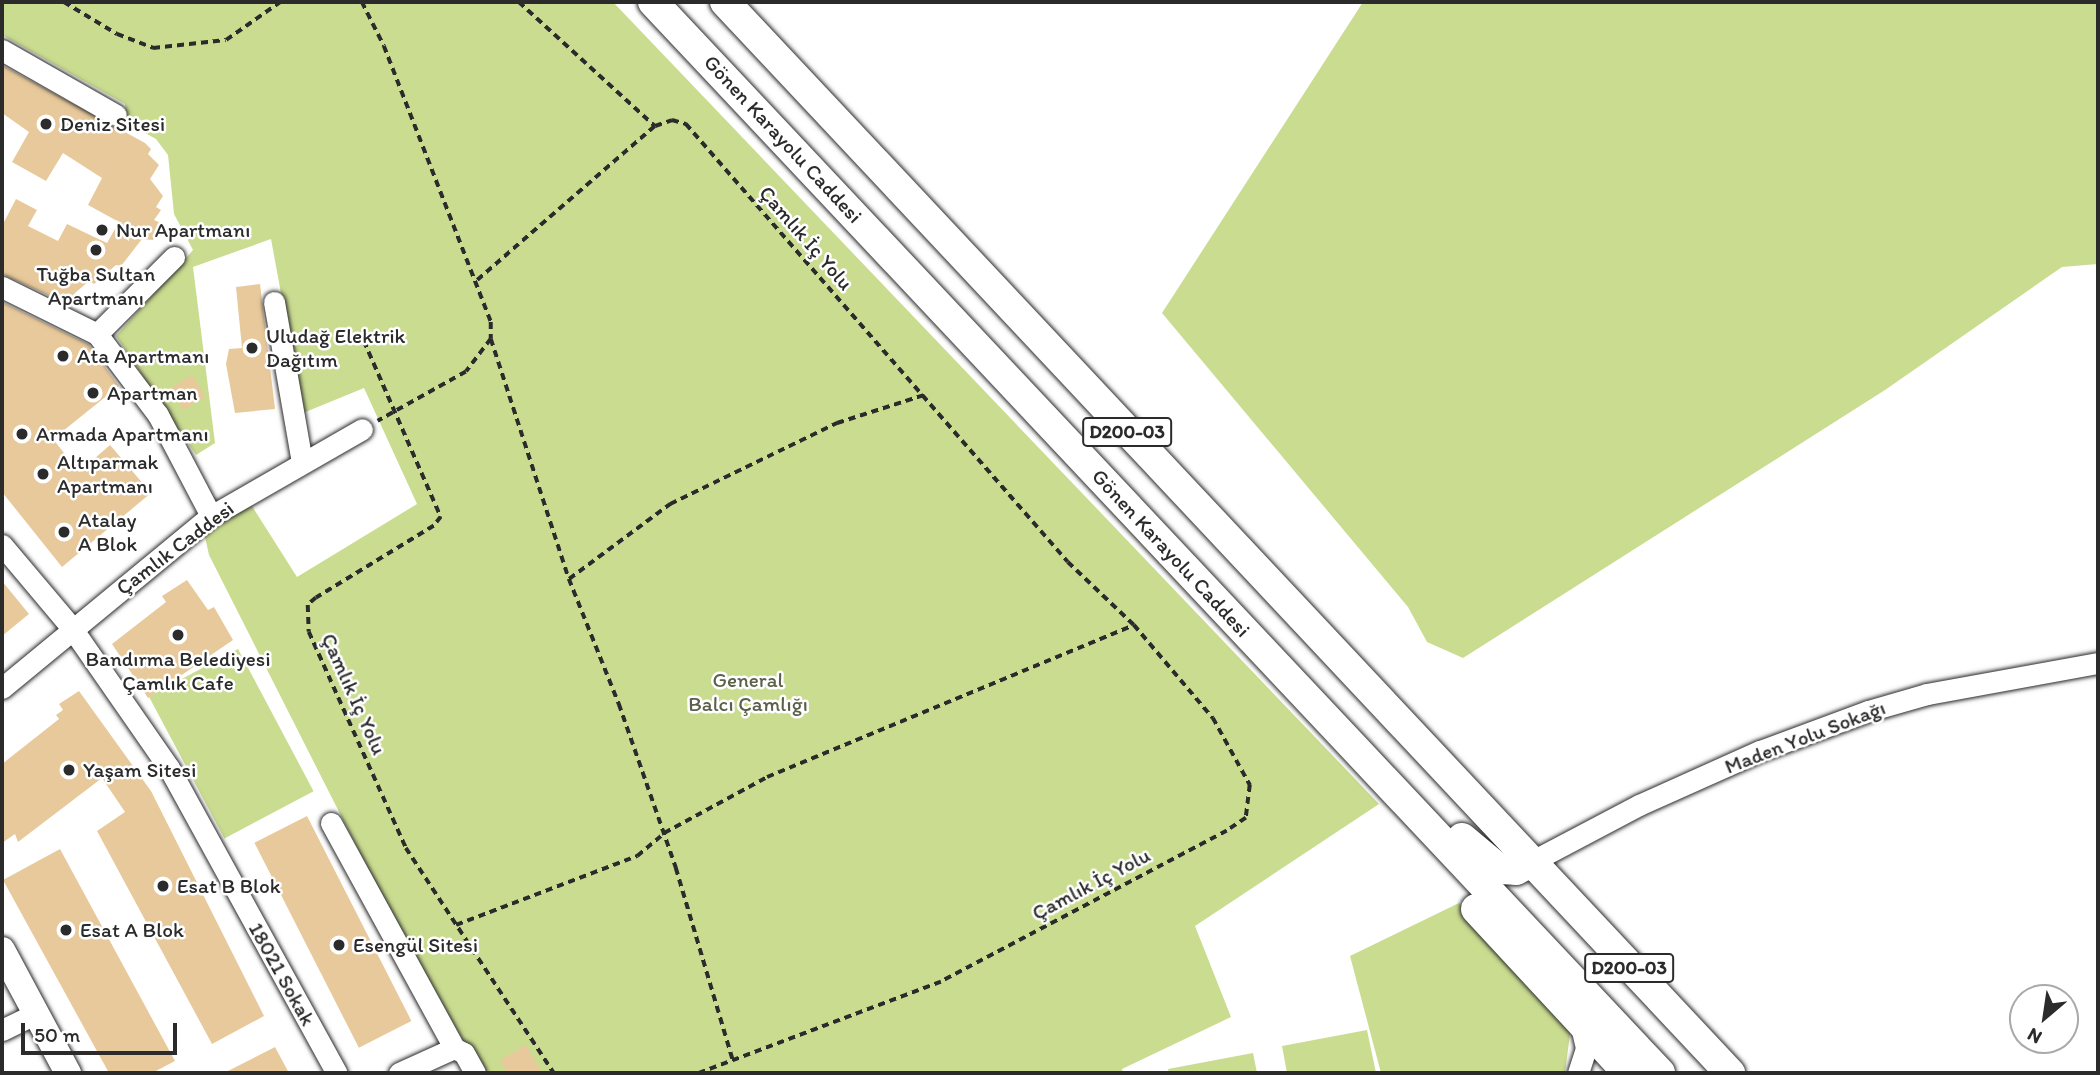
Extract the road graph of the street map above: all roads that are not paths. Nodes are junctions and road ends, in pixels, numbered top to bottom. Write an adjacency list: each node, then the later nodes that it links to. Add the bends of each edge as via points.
1 (653, 2): 12 (highway, Gönen Karayolu Caddesi / D200-03)
2 (725, 2): 19 (highway, D200-03)
3 (2, 50): 4 (street)
4 (116, 115)
5 (174, 257): 8 (street)
6 (2, 287): 8 (street)
7 (274, 302): 10 (street)
8 (97, 334): 11 (street, via 158,415)
9 (362, 429): 10 (street, Çamlık Caddesi)
10 (302, 463): 11 (street, Çamlık Caddesi)
11 (216, 513): 14 (street, Çamlık Caddesi)
12 (1157, 538): 17 (highway, Gönen Karayolu Caddesi / D200-03); 19 (highway, via 1232,595 1489,864 1511,870)
13 (2, 545): 14 (street, 18021 Sokak)
14 (71, 627): 16 (street, Çamlık Caddesi); 27 (street, 18021 Sokak, via 169,768)
15 (2098, 663): 19 (street, Maden Yolu Sokağı, via 1927,694 1844,719 1639,805)
16 (2, 688)
17 (1377, 774): 20 (highway, Gönen Karayolu Caddesi / D200-03); 23 (highway, via 1442,871)
18 (331, 823): 25 (street)
19 (1529, 863): 20 (highway, via 1504,889); 34 (highway, D200-03)
20 (1522, 928): 33 (highway, Gönen Karayolu Caddesi / D200-03)
21 (2, 950): 22 (main road)
22 (37, 1013): 24 (street); 26 (main road)
23 (1579, 1021): 30 (street, via 1586,1048); 32 (highway)
24 (2, 1030)
25 (454, 1048): 28 (street); 29 (street, via 464,1053)
26 (68, 1073)
27 (337, 1073)
28 (399, 1073)
29 (475, 1073)
30 (1578, 1073)
31 (1586, 1073): 32 (street, via 1605,1066)
32 (1626, 1073)
33 (1660, 1073)
34 (1730, 1073)

